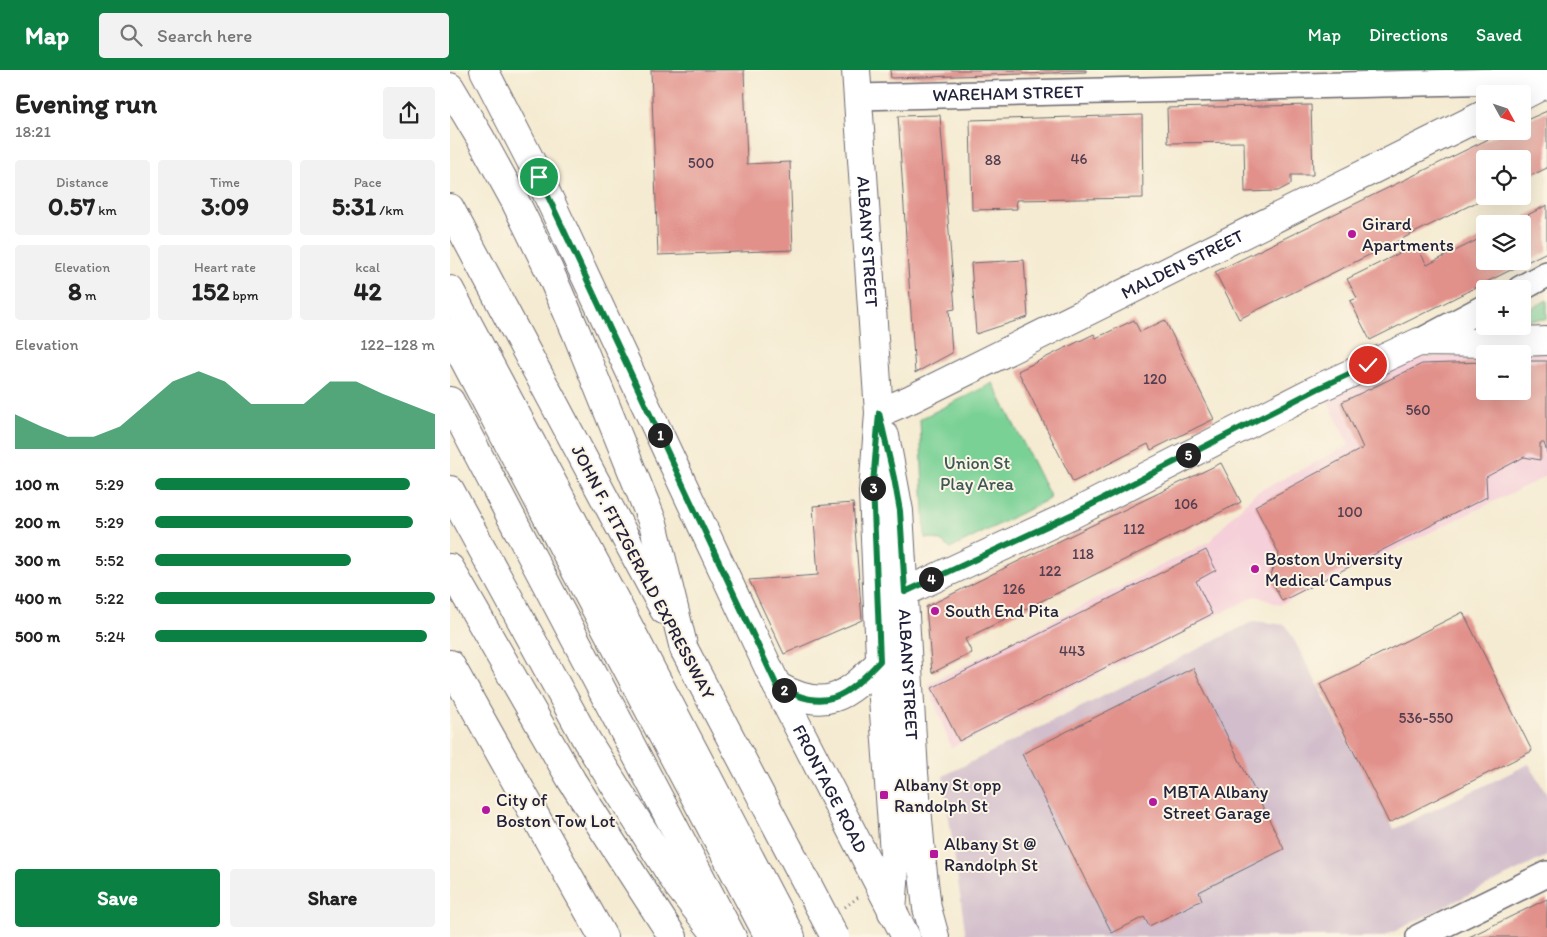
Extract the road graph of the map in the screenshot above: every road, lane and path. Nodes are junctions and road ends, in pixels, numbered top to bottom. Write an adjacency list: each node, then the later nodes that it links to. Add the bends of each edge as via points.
1 (484, 70): 24 (main road, FRONTAGE ROAD, via 539,177)
2 (856, 70): 6 (main road, ALBANY STREET)
3 (1547, 82): 5 (main road); 6 (street, WAREHAM STREET)
4 (450, 87): 21 (main road, via 515,201 576,332 653,522)
5 (1531, 91)
6 (858, 97): 17 (main road, ALBANY STREET)
7 (1476, 118): 17 (main road, MALDEN STREET)
8 (450, 208): 21 (main road, JOHN F. FITZGERALD EXPRESSWAY)
9 (1547, 274): 10 (street)
10 (1531, 283)
11 (450, 290): 25 (main road, via 615,600)
12 (1476, 312): 15 (street)
13 (450, 333): 25 (main road)
14 (1547, 341): 15 (main road)
15 (1419, 342): 20 (main road, via 1317,389 1075,513)
16 (450, 401): 27 (main road)
17 (879, 413): 20 (main road, ALBANY STREET, via 900,511); 22 (main road, ALBANY STREET, via 873,484)
18 (450, 490): 27 (main road, via 587,741)
19 (450, 568): 32 (main road, via 572,781)
20 (905, 592): 40 (main road, ALBANY STREET, via 922,865 927,908)
21 (684, 650): 37 (main road, JOHN F. FITZGERALD EXPRESSWAY, bridge)
22 (880, 661): 24 (main road, via 852,689 834,698 800,698); 29 (main road, ALBANY STREET, via 895,868)
23 (450, 664): 28 (main road)
24 (777, 686): 29 (main road, FRONTAGE ROAD)
25 (734, 849): 35 (main road); 36 (main road)
26 (1547, 874): 41 (street)
27 (687, 877): 33 (main road); 34 (main road)
28 (570, 878): 30 (main road); 31 (main road)
29 (892, 912): 38 (main road, ALBANY STREET); 39 (main road, FRONTAGE ROAD)
30 (603, 937)
31 (623, 937)
32 (673, 937)
33 (718, 937)
34 (732, 937)
35 (769, 937)
36 (792, 937)
37 (835, 937)
38 (884, 937)
39 (906, 937)
40 (935, 937)
41 (1419, 937)

